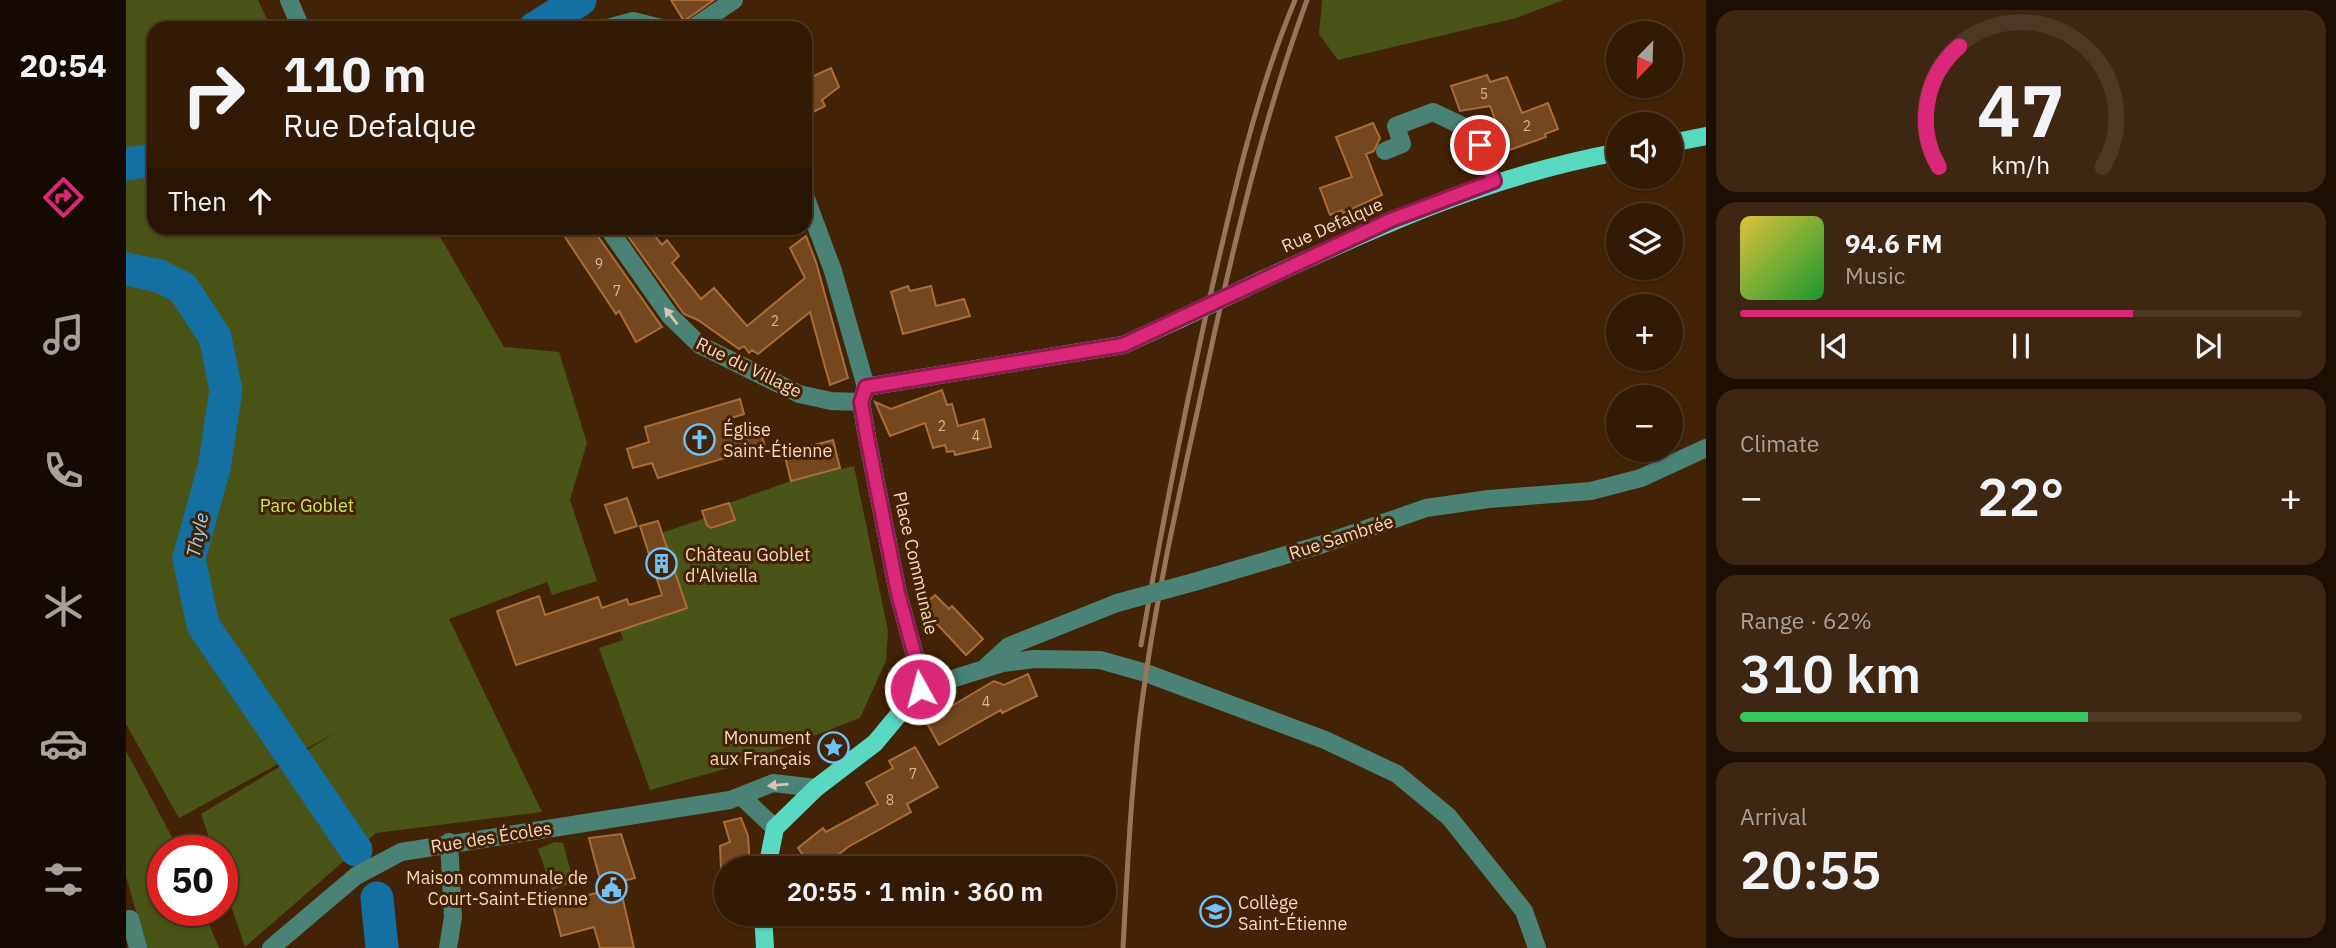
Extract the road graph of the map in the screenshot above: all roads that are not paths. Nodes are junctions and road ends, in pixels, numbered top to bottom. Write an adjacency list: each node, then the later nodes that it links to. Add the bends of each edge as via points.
1 (289, 0): 3 (street)
2 (733, 0): 4 (street)
3 (298, 21)
4 (703, 21)
5 (1706, 136): 6 (main road)
6 (1683, 141)
7 (1385, 151): 9 (street, via 1402,144 1396,126 1433,113 1475,132)
8 (1606, 155): 9 (main road, Rue Defalque)
9 (1494, 181): 12 (main road, Rue Defalque, bridge, via 1391,220 1123,345)
10 (812, 215): 12 (street, via 833,271)
11 (613, 235): 12 (street, Rue du Village, one-way to 11, via 831,401 799,394 700,345 670,316)
12 (864, 394): 15 (main road, Place Communale, via 898,593)
13 (1706, 448): 14 (street, Rue Sambrée, bridge, via 1641,478 1591,491 1426,508 1320,545 1117,603 1009,646)
14 (987, 666): 15 (street); 27 (street, via 1034,659 1100,660 1325,740 1397,774 1449,817 1488,863 1524,911)
15 (920, 689): 16 (main road, via 875,743)
16 (816, 788): 17 (street, one-way to 17, via 773,783); 18 (main road)
17 (742, 797): 18 (street); 19 (street, Rue des Écoles)
18 (775, 828): 20 (main road)
19 (449, 842): 24 (street, Rue des Écoles, via 401,852 356,876); 25 (street, via 453,917)
20 (769, 856)
21 (130, 919): 23 (street)
22 (764, 926): 26 (main road)
23 (138, 948)
24 (271, 948)
25 (448, 948)
26 (765, 948)
27 (1537, 948)

